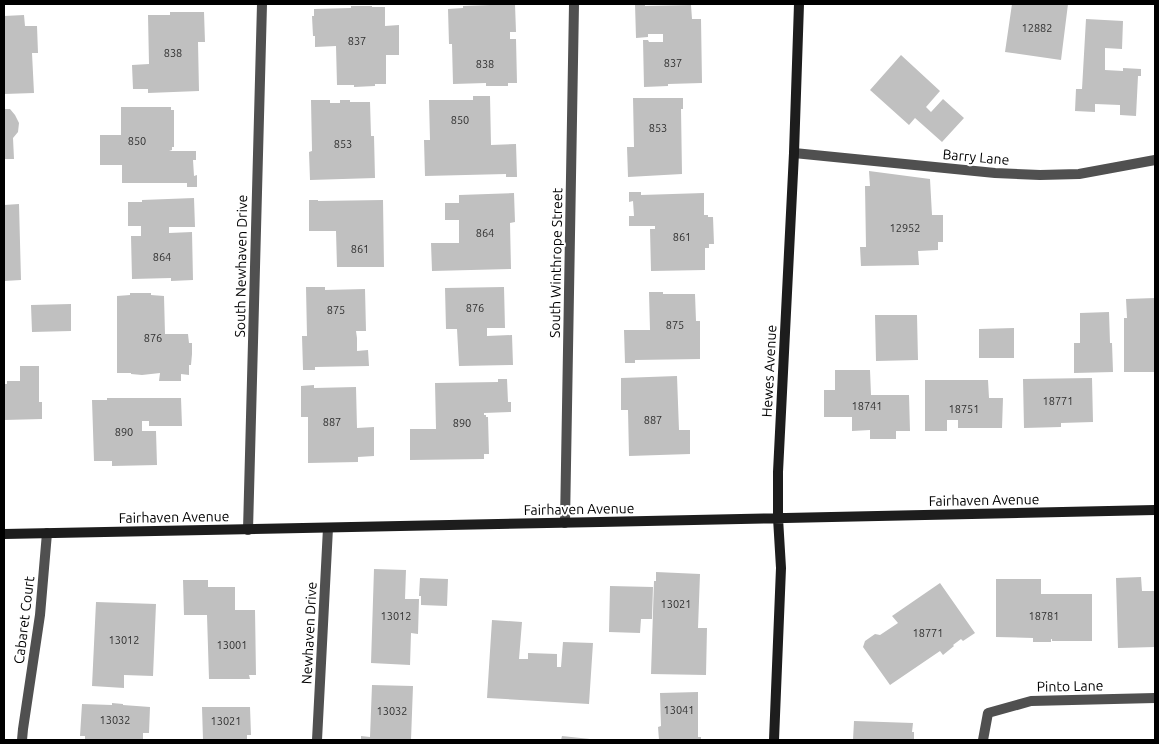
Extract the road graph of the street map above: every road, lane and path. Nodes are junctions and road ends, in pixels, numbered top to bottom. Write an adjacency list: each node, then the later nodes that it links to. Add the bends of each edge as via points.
1 (262, 4): 10 (street, South Newhaven Drive)
2 (574, 4): 8 (street, South Winthrope Street)
3 (799, 4): 4 (main road, Hewes Avenue)
4 (794, 152): 5 (street, Barry Lane, via 1040,175 1079,174); 7 (main road, Hewes Avenue)
5 (1155, 160)
6 (1155, 510): 7 (main road, Fairhaven Avenue)
7 (778, 518): 8 (main road, Fairhaven Avenue); 16 (main road, Hewes Avenue, via 781,568)
8 (565, 523): 9 (main road, Fairhaven Avenue)
9 (328, 528): 10 (main road, Fairhaven Avenue); 15 (street, Newhaven Drive)
10 (248, 530): 12 (main road, Fairhaven Avenue)
11 (4, 534): 12 (main road, Fairhaven Avenue)
12 (47, 534): 14 (street, Cabaret Court, via 40,615)
13 (1155, 698): 17 (street, Pinto Lane, via 1031,701 988,713)
14 (22, 740)
15 (317, 740)
16 (774, 740)
17 (983, 740)

